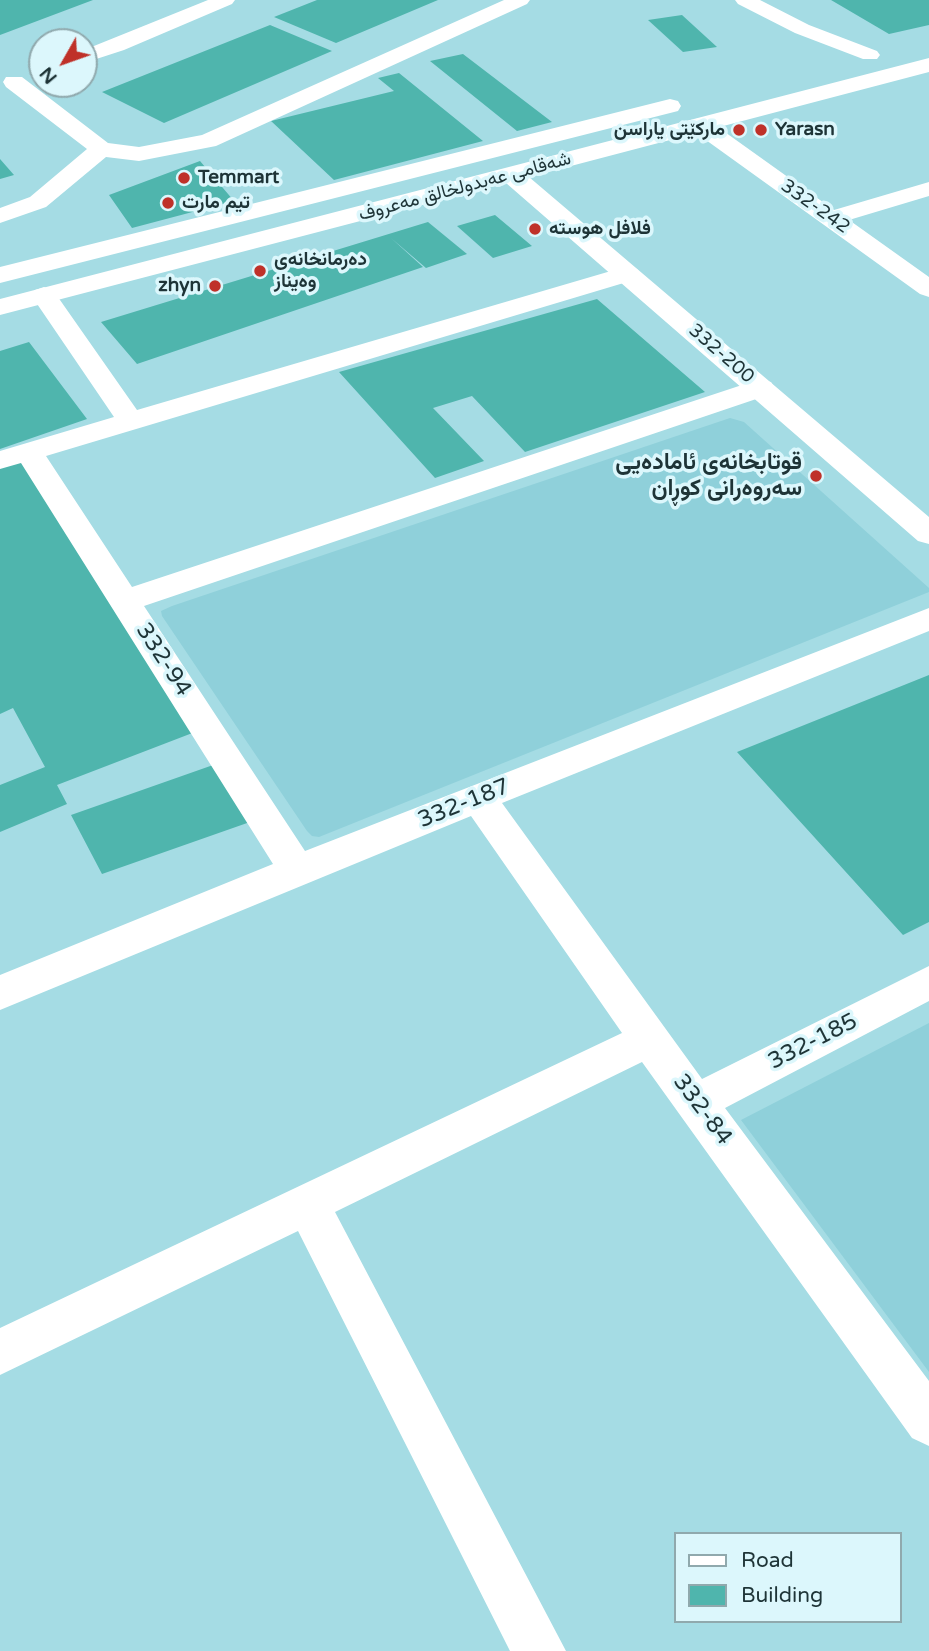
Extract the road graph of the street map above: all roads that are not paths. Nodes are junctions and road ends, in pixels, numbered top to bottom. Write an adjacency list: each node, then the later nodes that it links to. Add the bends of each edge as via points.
1 (225, 0): 5 (street)
2 (520, 0): 12 (street, via 208,141 139,154)
3 (745, 0): 6 (street, via 802,29)
4 (821, 15): 6 (street)
5 (98, 52)
6 (887, 59): 7 (main road, شەقامی عەبدولخالق مەعروف); 8 (main road, شەقامی عەبدولخالق مەعروف); 11 (main road, شەقامی عەبدولخالق مەعروف)
7 (830, 65)
8 (929, 65)
9 (16, 81): 12 (street)
10 (696, 99): 18 (main road, شەقامی عەبدولخالق مەعروف)
11 (700, 125): 13 (main road, شەقامی عەبدولخالق مەعروف); 16 (street, 332-242)
12 (101, 149): 15 (street, via 38,202)
13 (512, 175): 17 (main road, 332-200); 20 (main road, شەقامی عەبدولخالق مەعروف)
14 (929, 189): 16 (street)
15 (0, 216)
16 (831, 218): 19 (street, 332-242)
17 (628, 274): 22 (main road, 332-200); 23 (street)
18 (0, 275)
19 (929, 289)
20 (44, 295): 21 (main road, شەقامی عەبدولخالق مەعروف); 23 (street)
21 (0, 306)
22 (761, 388): 25 (main road, 332-200); 26 (street)
23 (130, 420): 24 (street)
24 (14, 455): 26 (street, 332-94)
25 (929, 534)
26 (125, 601): 29 (street, 332-94)
27 (929, 619): 28 (street, 332-187)
28 (478, 798): 29 (street, 332-187); 32 (street, 332-84)
29 (297, 870): 31 (street, 332-187)
30 (929, 982): 33 (street, 332-185)
31 (0, 993)
32 (649, 1039): 33 (street, 332-84); 34 (street)
33 (697, 1102): 36 (street, 332-84)
34 (308, 1205): 35 (street); 37 (street)
35 (0, 1352)
36 (929, 1421)
37 (539, 1651)

